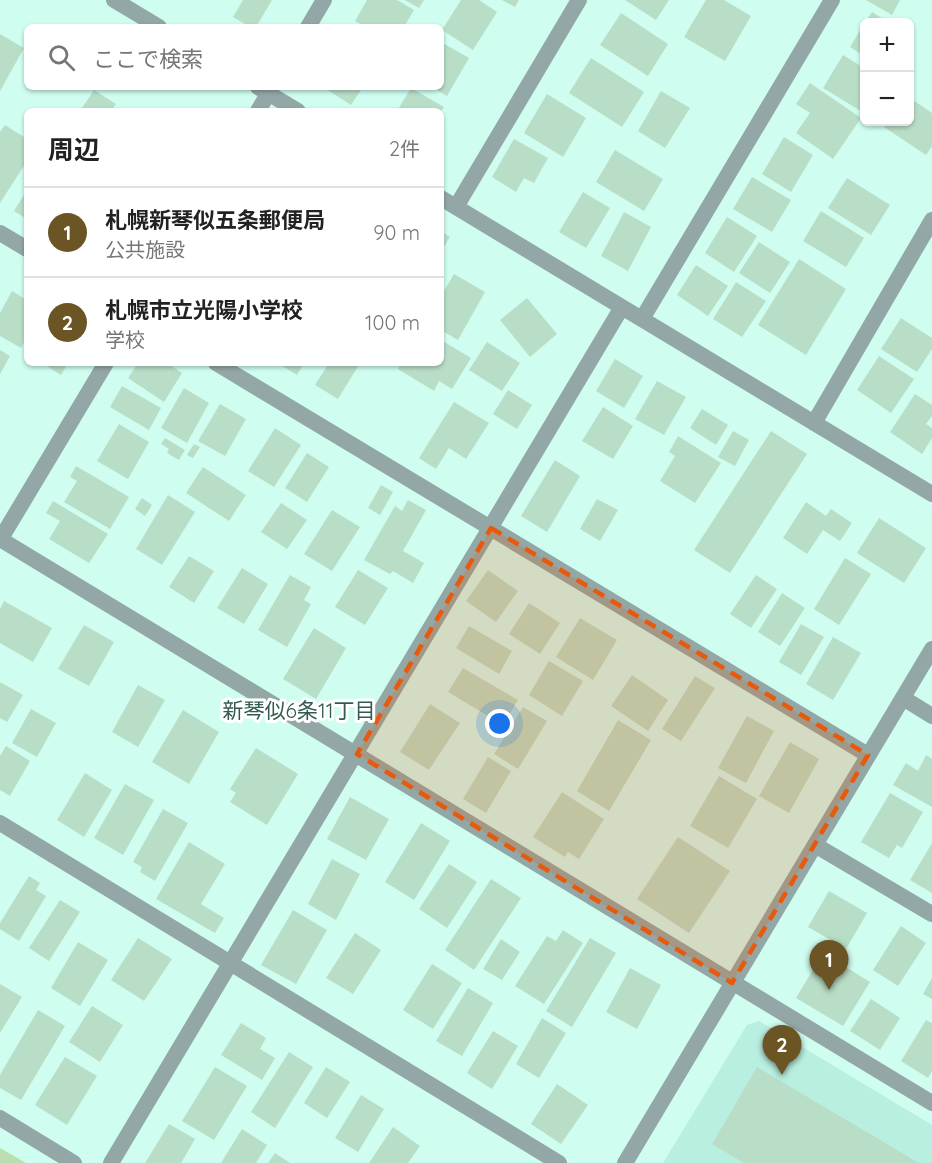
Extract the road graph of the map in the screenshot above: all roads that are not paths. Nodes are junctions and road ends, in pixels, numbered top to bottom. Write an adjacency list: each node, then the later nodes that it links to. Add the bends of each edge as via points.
1 (114, 0): 5 (street)
2 (324, 0): 6 (street)
3 (579, 0): 12 (street)
4 (832, 0): 17 (street)
5 (154, 24)
6 (310, 24)
7 (266, 90): 9 (street)
8 (267, 90): 10 (street)
9 (259, 108)
10 (294, 108)
11 (444, 200): 12 (street)
12 (456, 207): 16 (street)
13 (932, 220): 20 (street)
14 (0, 233): 15 (street)
15 (24, 247)
16 (622, 307): 17 (street); 22 (street)
17 (642, 319): 20 (street)
18 (104, 366): 23 (street)
19 (221, 366): 22 (street)
20 (814, 423): 21 (street)
21 (932, 494)
22 (491, 528): 27 (street); 28 (street)
23 (0, 539): 27 (street)
24 (932, 649): 25 (street)
25 (903, 698): 26 (street); 28 (street)
26 (932, 716)
27 (357, 754): 32 (street); 33 (street)
28 (868, 755): 30 (street)
29 (0, 823): 32 (street)
30 (815, 845): 31 (street); 33 (street)
31 (932, 914)
32 (231, 963): 37 (street); 38 (street)
33 (732, 983): 34 (street); 39 (street)
34 (932, 1103)
35 (0, 1118): 36 (street)
36 (74, 1163)
37 (111, 1163)
38 (559, 1163)
39 (625, 1163)

